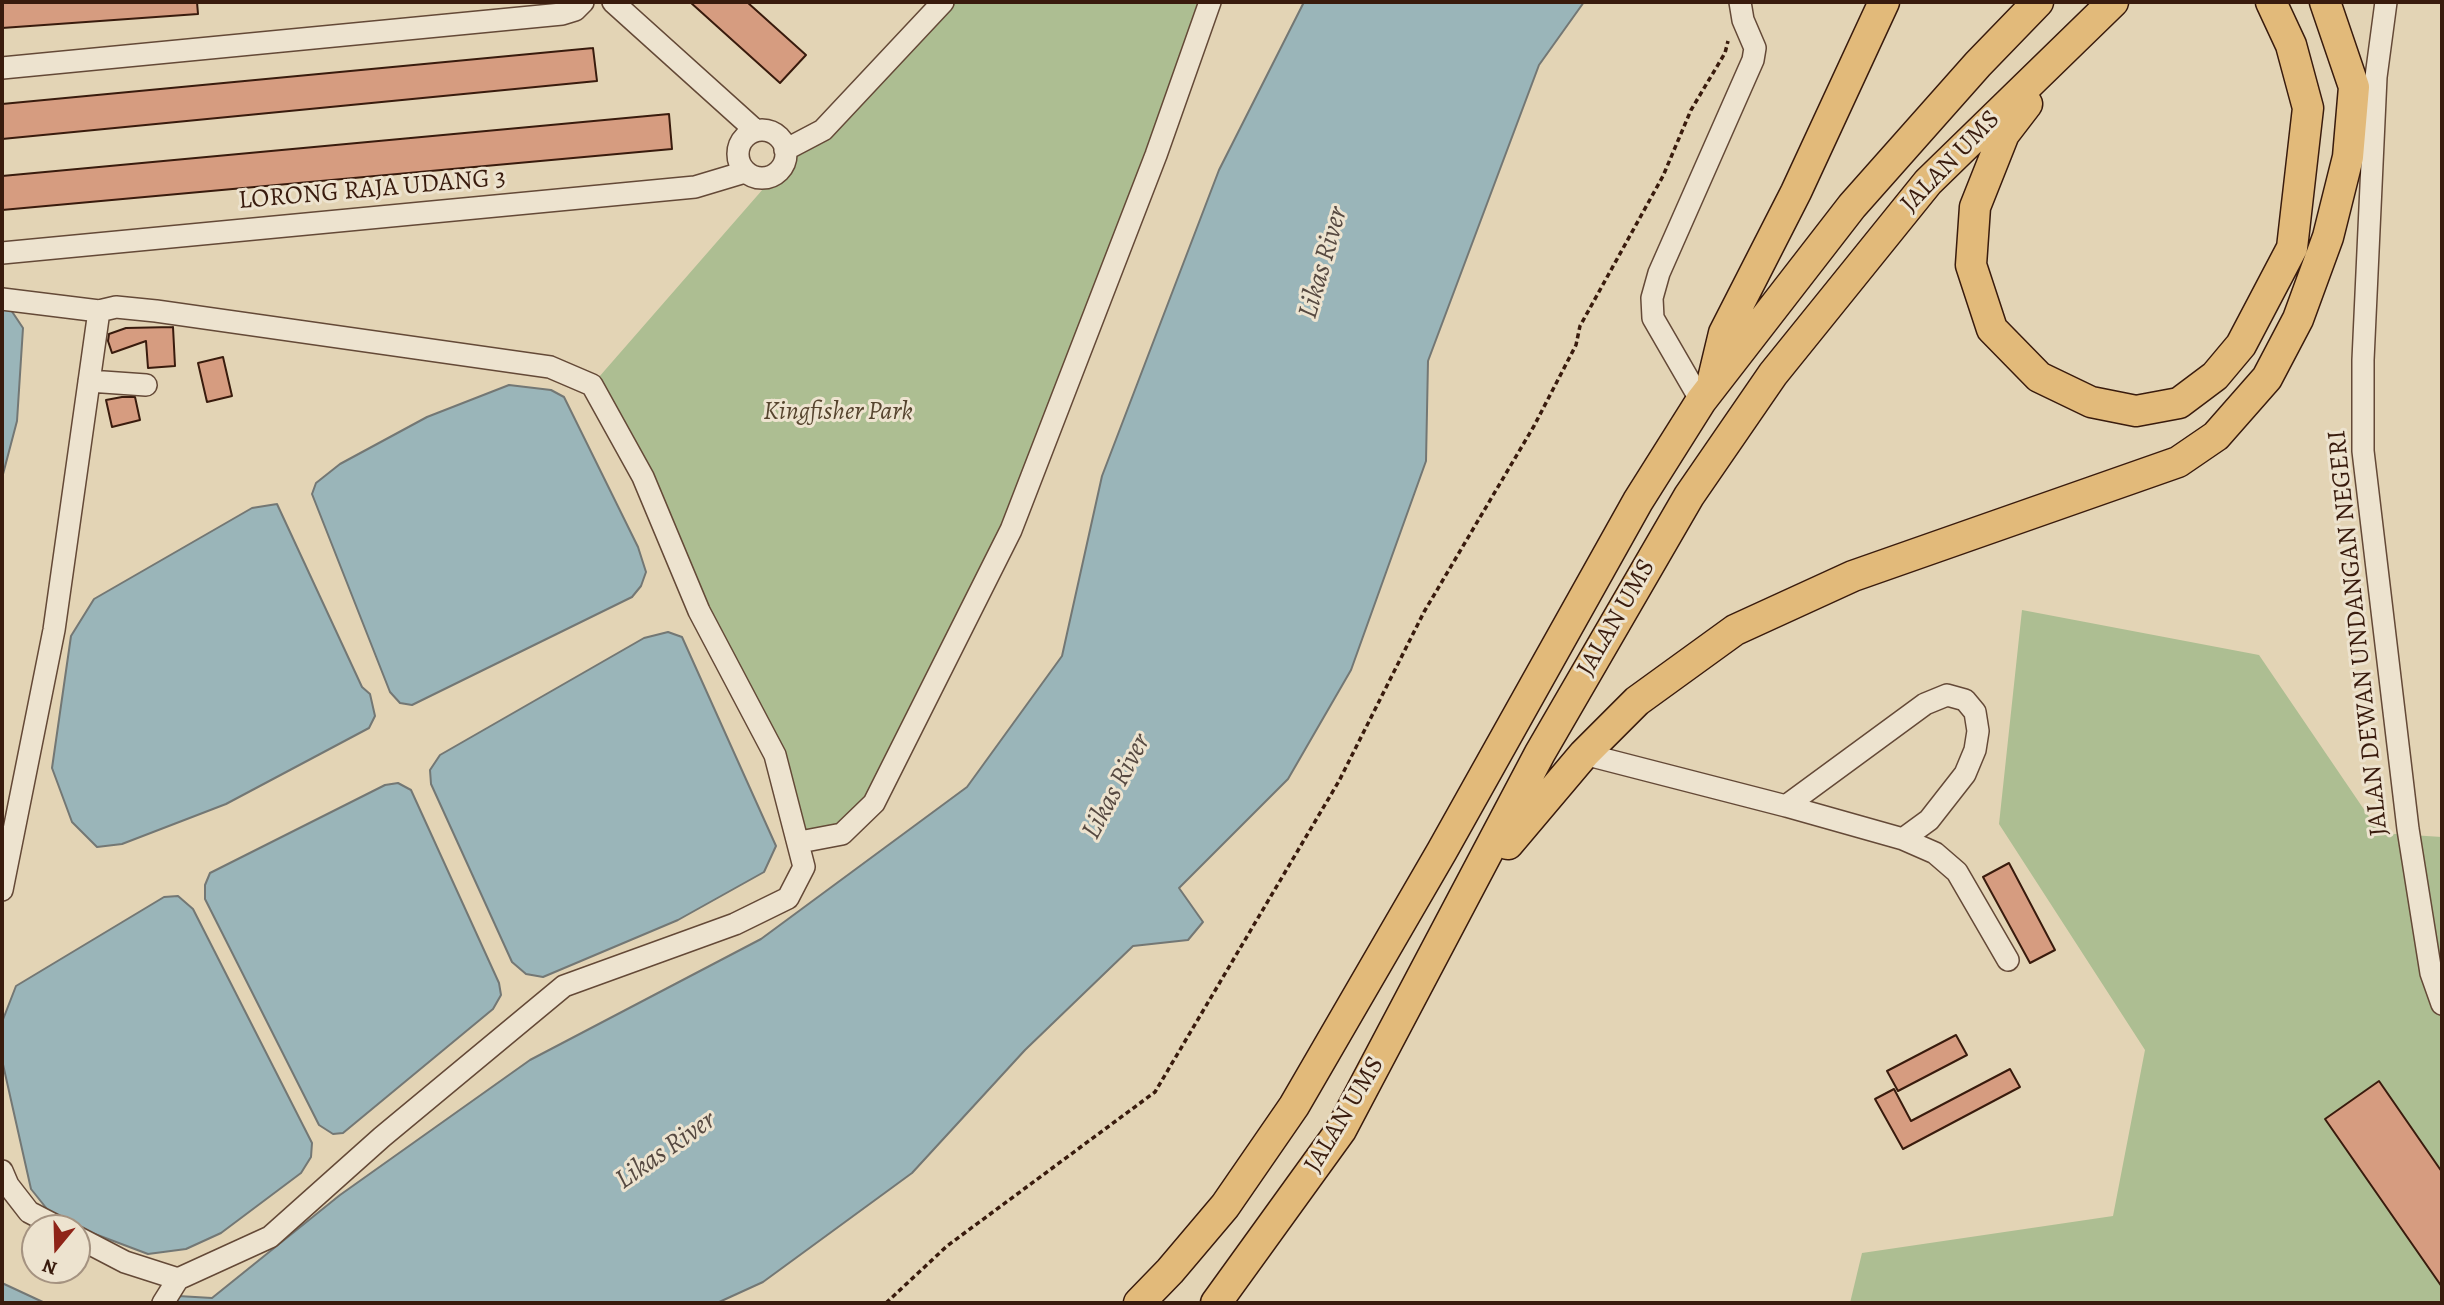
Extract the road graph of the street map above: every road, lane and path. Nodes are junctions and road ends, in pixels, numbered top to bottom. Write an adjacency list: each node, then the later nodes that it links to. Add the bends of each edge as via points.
1 (583, 2): 14 (street, via 562,14)
2 (614, 2): 15 (street)
3 (1210, 2): 27 (street, via 1011,530 874,803 842,834)
4 (1740, 2): 23 (street, via 1755,48 1753,60 1652,298 1654,318)
5 (1884, 2): 23 (highway, via 1724,333)
6 (2038, 2): 23 (highway, JALAN UMS, via 1852,206)
7 (2113, 2): 13 (highway, JALAN UMS)
8 (2271, 2): 13 (highway, via 2291,44 2308,108 2292,248 2241,345 2216,376 2179,402 2136,411 2091,402 2039,377 1992,329 1971,265 1975,207 2004,134)
9 (2325, 2): 24 (highway, via 2354,87 2348,157 2328,237 2298,319 2267,378 2216,436 2178,462 1853,576 1735,630 1637,701)
10 (2386, 2): 31 (street, JALAN DEWAN UNDANGAN NEGERI, via 2376,77 2363,451 2408,829 2431,973)
11 (937, 4): 16 (street, via 823,130)
12 (1731, 29): 37 (path, via 1724,53 1691,110 1663,176 1580,326 1576,345 1534,426 1424,612 1339,781 1155,1093 947,1246)
13 (2083, 31): 29 (highway, JALAN UMS, via 1928,182 1773,373 1653,556 1541,753)
14 (2, 68)
15 (755, 130): 16 (street, via 768,130 780,138); 17 (street, via 741,140 737,157)
16 (785, 150): 17 (street, via 784,164 774,175 759,178)
17 (745, 172): 18 (street, LORONG RAJA UDANG 3, via 695,187)
18 (2, 253)
19 (2, 299): 20 (street)
20 (99, 311): 21 (street); 27 (street, via 116,307 156,311 550,368 592,385 643,477 699,611 775,755)
21 (89, 381): 22 (street); 28 (street, via 54,630)
22 (146, 385)
23 (1707, 394): 38 (highway, JALAN UMS, via 1638,501 1294,1106 1225,1206)
24 (1584, 754): 25 (street); 29 (highway)
25 (1786, 806): 26 (street); 26 (street, via 1926,704 1947,695 1965,701 1975,712 1978,731 1965,774 1929,820)
26 (1903, 839): 30 (street, via 1935,853 1957,872)
27 (800, 842): 35 (street, via 804,867 788,898 711,933 564,986 270,1237)
28 (2, 885)
29 (1470, 891): 39 (highway, JALAN UMS, via 1340,1130)
30 (2007, 960)
31 (2442, 1004)
32 (2, 1171): 33 (street)
33 (33, 1214)
34 (91, 1244): 35 (street, via 125,1262)
35 (178, 1279): 36 (street)
36 (163, 1303)
37 (886, 1303)
38 (1139, 1303)
39 (1216, 1303)

